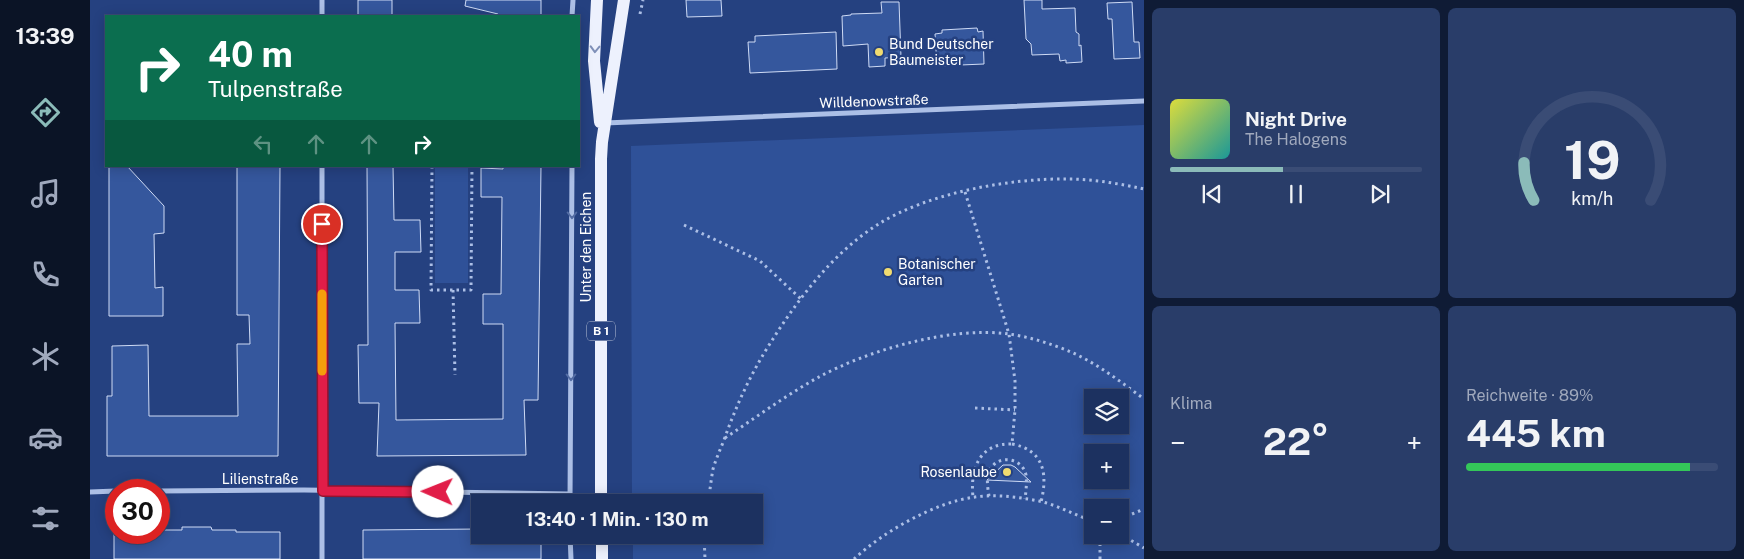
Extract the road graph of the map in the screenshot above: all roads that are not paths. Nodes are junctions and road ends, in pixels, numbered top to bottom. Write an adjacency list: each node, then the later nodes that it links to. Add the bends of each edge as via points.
1 (322, 0): 5 (street)
2 (573, 0): 6 (street)
3 (597, 0): 9 (main road, Unter den Eichen / B 1, one-way to 9, via 594,62)
4 (624, 0): 8 (main road, Unter den Eichen / B 1)
5 (322, 15)
6 (572, 15)
7 (1144, 102): 8 (street, Willdenowstraße)
8 (605, 123): 9 (main road, Unter den Eichen / B 1)
9 (602, 142): 17 (main road, Unter den Eichen / B 1)
10 (322, 167): 14 (street)
11 (572, 167): 16 (street, Unter den Eichen, one-way to 16)
12 (105, 491): 15 (street)
13 (170, 491): 14 (street, Lilienstraße)
14 (323, 491): 16 (street, Lilienstraße); 20 (street)
15 (90, 492)
16 (570, 494)
17 (602, 494)
18 (570, 544): 21 (street)
19 (602, 544): 22 (main road)
20 (322, 559)
21 (571, 559)
22 (602, 559)

